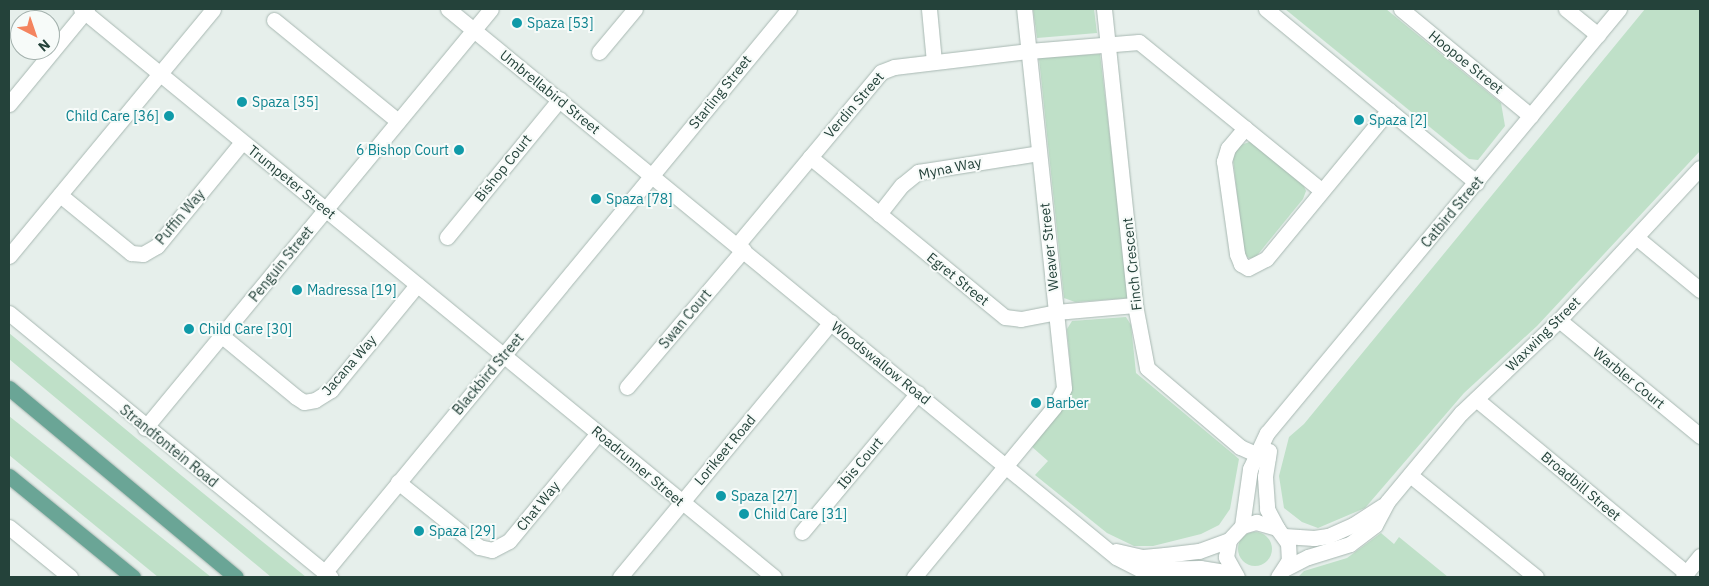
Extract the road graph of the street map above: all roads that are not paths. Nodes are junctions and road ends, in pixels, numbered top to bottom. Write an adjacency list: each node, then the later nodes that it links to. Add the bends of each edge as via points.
1 (213, 9): 21 (street)
2 (448, 9): 15 (street, Umbrellabird Street)
3 (490, 9): 15 (street, Penguin Street)
4 (635, 9): 19 (street)
5 (789, 9): 32 (street, Starling Street)
6 (929, 9): 20 (street)
7 (1024, 9): 18 (street, Weaver Street)
8 (1104, 9): 17 (street, Finch Crescent)
9 (1266, 9): 24 (street)
10 (1401, 9): 25 (street, Hoopoe Street)
11 (1566, 9): 16 (street)
12 (1619, 9): 16 (street, Catbird Street)
13 (84, 10): 21 (street, Trumpeter Street); 23 (street)
14 (274, 20): 26 (street)
15 (474, 29): 22 (street, Umbrellabird Street); 26 (street, Penguin Street)
16 (1598, 35): 25 (street, Catbird Street)
17 (1109, 44): 18 (street, Verdin Street); 27 (street, Verdin Street, via 1139,42 1146,45); 44 (street, Finch Crescent)
18 (1028, 51): 20 (street, Verdin Street); 29 (street, Weaver Street)
19 (599, 52)
20 (934, 62): 30 (street, Verdin Street, via 894,67 881,72)
21 (160, 73): 28 (street, Trumpeter Street); 35 (street)
22 (560, 99): 32 (street, Umbrellabird Street); 38 (street, Bishop Court)
23 (9, 104)
24 (1389, 110): 33 (street); 34 (street)
25 (1531, 116): 33 (street, Catbird Street)
26 (398, 121): 36 (street, Penguin Street)
27 (1245, 128): 34 (street, Verdin Street); 34 (street, via 1228,148 1224,161 1241,264 1253,267 1266,259)
28 (242, 142): 35 (street, Puffin Way, via 157,246 143,254 132,253); 36 (street, Trumpeter Street)
29 (1038, 153): 37 (street, Myna Way, via 918,172 902,185); 45 (street, Weaver Street)
30 (810, 157): 37 (street, Egret Street); 40 (street, Verdin Street)
31 (1700, 168): 39 (street, Waxwing Street)
32 (652, 176): 40 (street, Woodswallow Road); 50 (street, Blackbird Street)
33 (1477, 182): 58 (street, Catbird Street, via 1283,414)
34 (1321, 190)
35 (60, 195): 41 (street)
36 (326, 210): 42 (street, Trumpeter Street); 49 (street, Penguin Street)
37 (879, 214): 45 (street, Egret Street, via 1005,317 1021,319)
38 (447, 237)
39 (1637, 238): 43 (street); 47 (street, Waxwing Street)
40 (740, 248): 48 (street, Woodswallow Road); 52 (street, Swan Court)
41 (9, 256)
42 (418, 285): 49 (street, Jacana Way, via 331,390 315,400 304,402 296,397); 50 (street, Trumpeter Street)
43 (1700, 290)
44 (1135, 305): 45 (street, Egret Street); 58 (street, Finch Crescent, via 1147,368 1153,376 1240,448)
45 (1056, 312): 59 (street, Weaver Street, via 1064,388 1054,407)
46 (9, 313): 55 (street, Strandfontein Road)
47 (1559, 320): 54 (street, Waxwing Street); 57 (street, Warbler Court)
48 (831, 322): 53 (street, Woodswallow Road); 63 (street, Lorikeet Road)
49 (222, 336): 55 (street, Penguin Street)
50 (504, 355): 56 (street, Roadrunner Street); 62 (street, Blackbird Street)
51 (9, 388): 78 (main road)
52 (626, 388)
53 (918, 393): 59 (street, Woodswallow Road); 67 (street, Ibis Court)
54 (1476, 399): 60 (street, Waxwing Street); 75 (street, Broadbill Street)
55 (145, 428): 72 (street, Strandfontein Road)
56 (598, 433): 62 (street, Chat Way, via 509,541 492,550 479,548); 63 (street, Roadrunner Street)
57 (1700, 436)
58 (1261, 456): 65 (street, Catbird Street, via 1247,480); 68 (street, Catbird Street, via 1267,509)
59 (1006, 465): 71 (street, Woodswallow Road, via 1110,550); 81 (street, Weaver Street)
60 (1410, 475): 64 (street, Waxwing Street); 82 (street)
61 (9, 476): 77 (main road)
62 (398, 482): 72 (street, Blackbird Street)
63 (682, 502): 79 (street, Lorikeet Road); 80 (street, Roadrunner Street)
64 (1387, 502): 68 (street, Waxwing Street, via 1353,525 1328,536 1304,538); 74 (street, Waxwing Street, via 1375,525 1350,544 1308,557)
65 (1242, 526): 68 (street, Waxwing Street, via 1264,522); 69 (street)
66 (9, 527): 76 (street)
67 (802, 532)
68 (1281, 532): 74 (street, Catbird Street, via 1290,552)
69 (1229, 540): 71 (street, Woodswallow Road, via 1199,552); 73 (street, via 1226,557)
70 (1700, 556): 75 (street)
71 (1140, 567): 73 (street, Woodswallow Road, via 1200,568)
72 (327, 575)
73 (1235, 575)
74 (1281, 575)
75 (1685, 575)
76 (70, 577)
77 (133, 577)
78 (236, 577)
79 (620, 577)
80 (774, 577)
81 (914, 577)
82 (1536, 577)

